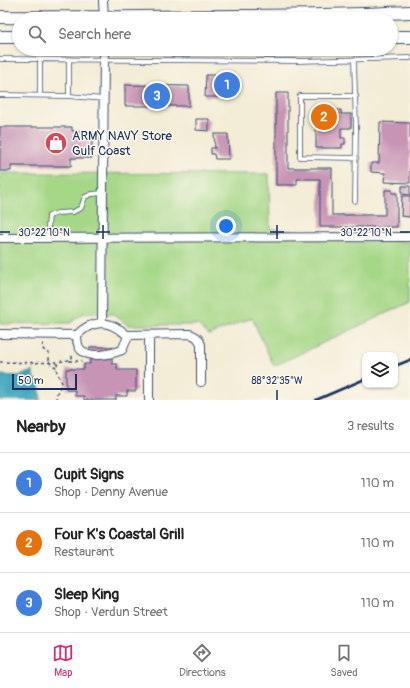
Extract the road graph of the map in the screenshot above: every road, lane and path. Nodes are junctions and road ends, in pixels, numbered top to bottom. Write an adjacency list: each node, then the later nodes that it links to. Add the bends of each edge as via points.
1 (104, 0): 2 (street)
2 (104, 12)
3 (410, 12): 4 (main road)
4 (398, 13)
5 (0, 17): 6 (main road)
6 (12, 17)
7 (0, 37): 8 (main road)
8 (12, 37)
9 (398, 37): 10 (main road)
10 (410, 37)
11 (410, 58): 16 (lane)
12 (0, 59): 13 (lane)
13 (40, 59): 14 (lane); 18 (lane)
14 (68, 59): 15 (lane); 19 (lane)
15 (104, 59): 16 (lane); 21 (street)
16 (354, 60): 20 (lane)
17 (0, 95): 18 (lane)
18 (40, 95): 19 (lane)
19 (69, 96): 21 (lane)
20 (356, 96): 22 (lane); 22 (lane, via 300,96 300,157)
21 (104, 99): 23 (street)
22 (356, 158): 24 (lane)
23 (103, 193): 27 (lane, via 85,197 81,208 73,212 49,216); 28 (street)
24 (355, 201)
25 (410, 237): 28 (street)
26 (0, 238): 27 (street)
27 (47, 238): 28 (street)
28 (103, 238): 29 (street)
29 (102, 323): 31 (street, via 83,328); 32 (street, via 120,328)
30 (0, 334): 31 (street)
31 (77, 335): 32 (street, via 81,350 87,354 113,354 122,350)
32 (127, 335): 33 (street)
33 (149, 335): 42 (street, via 196,336 201,345); 44 (street)
34 (45, 340): 39 (path, via 42,348 49,353)
35 (71, 348): 37 (path, via 72,358)
36 (83, 360): 37 (path)
37 (68, 361): 40 (path)
38 (0, 362): 39 (path)
39 (49, 362): 40 (path); 41 (path)
40 (56, 362): 41 (path)
41 (56, 367): 43 (path, via 62,383 56,393)
42 (201, 382)
43 (56, 400)
44 (149, 400)

